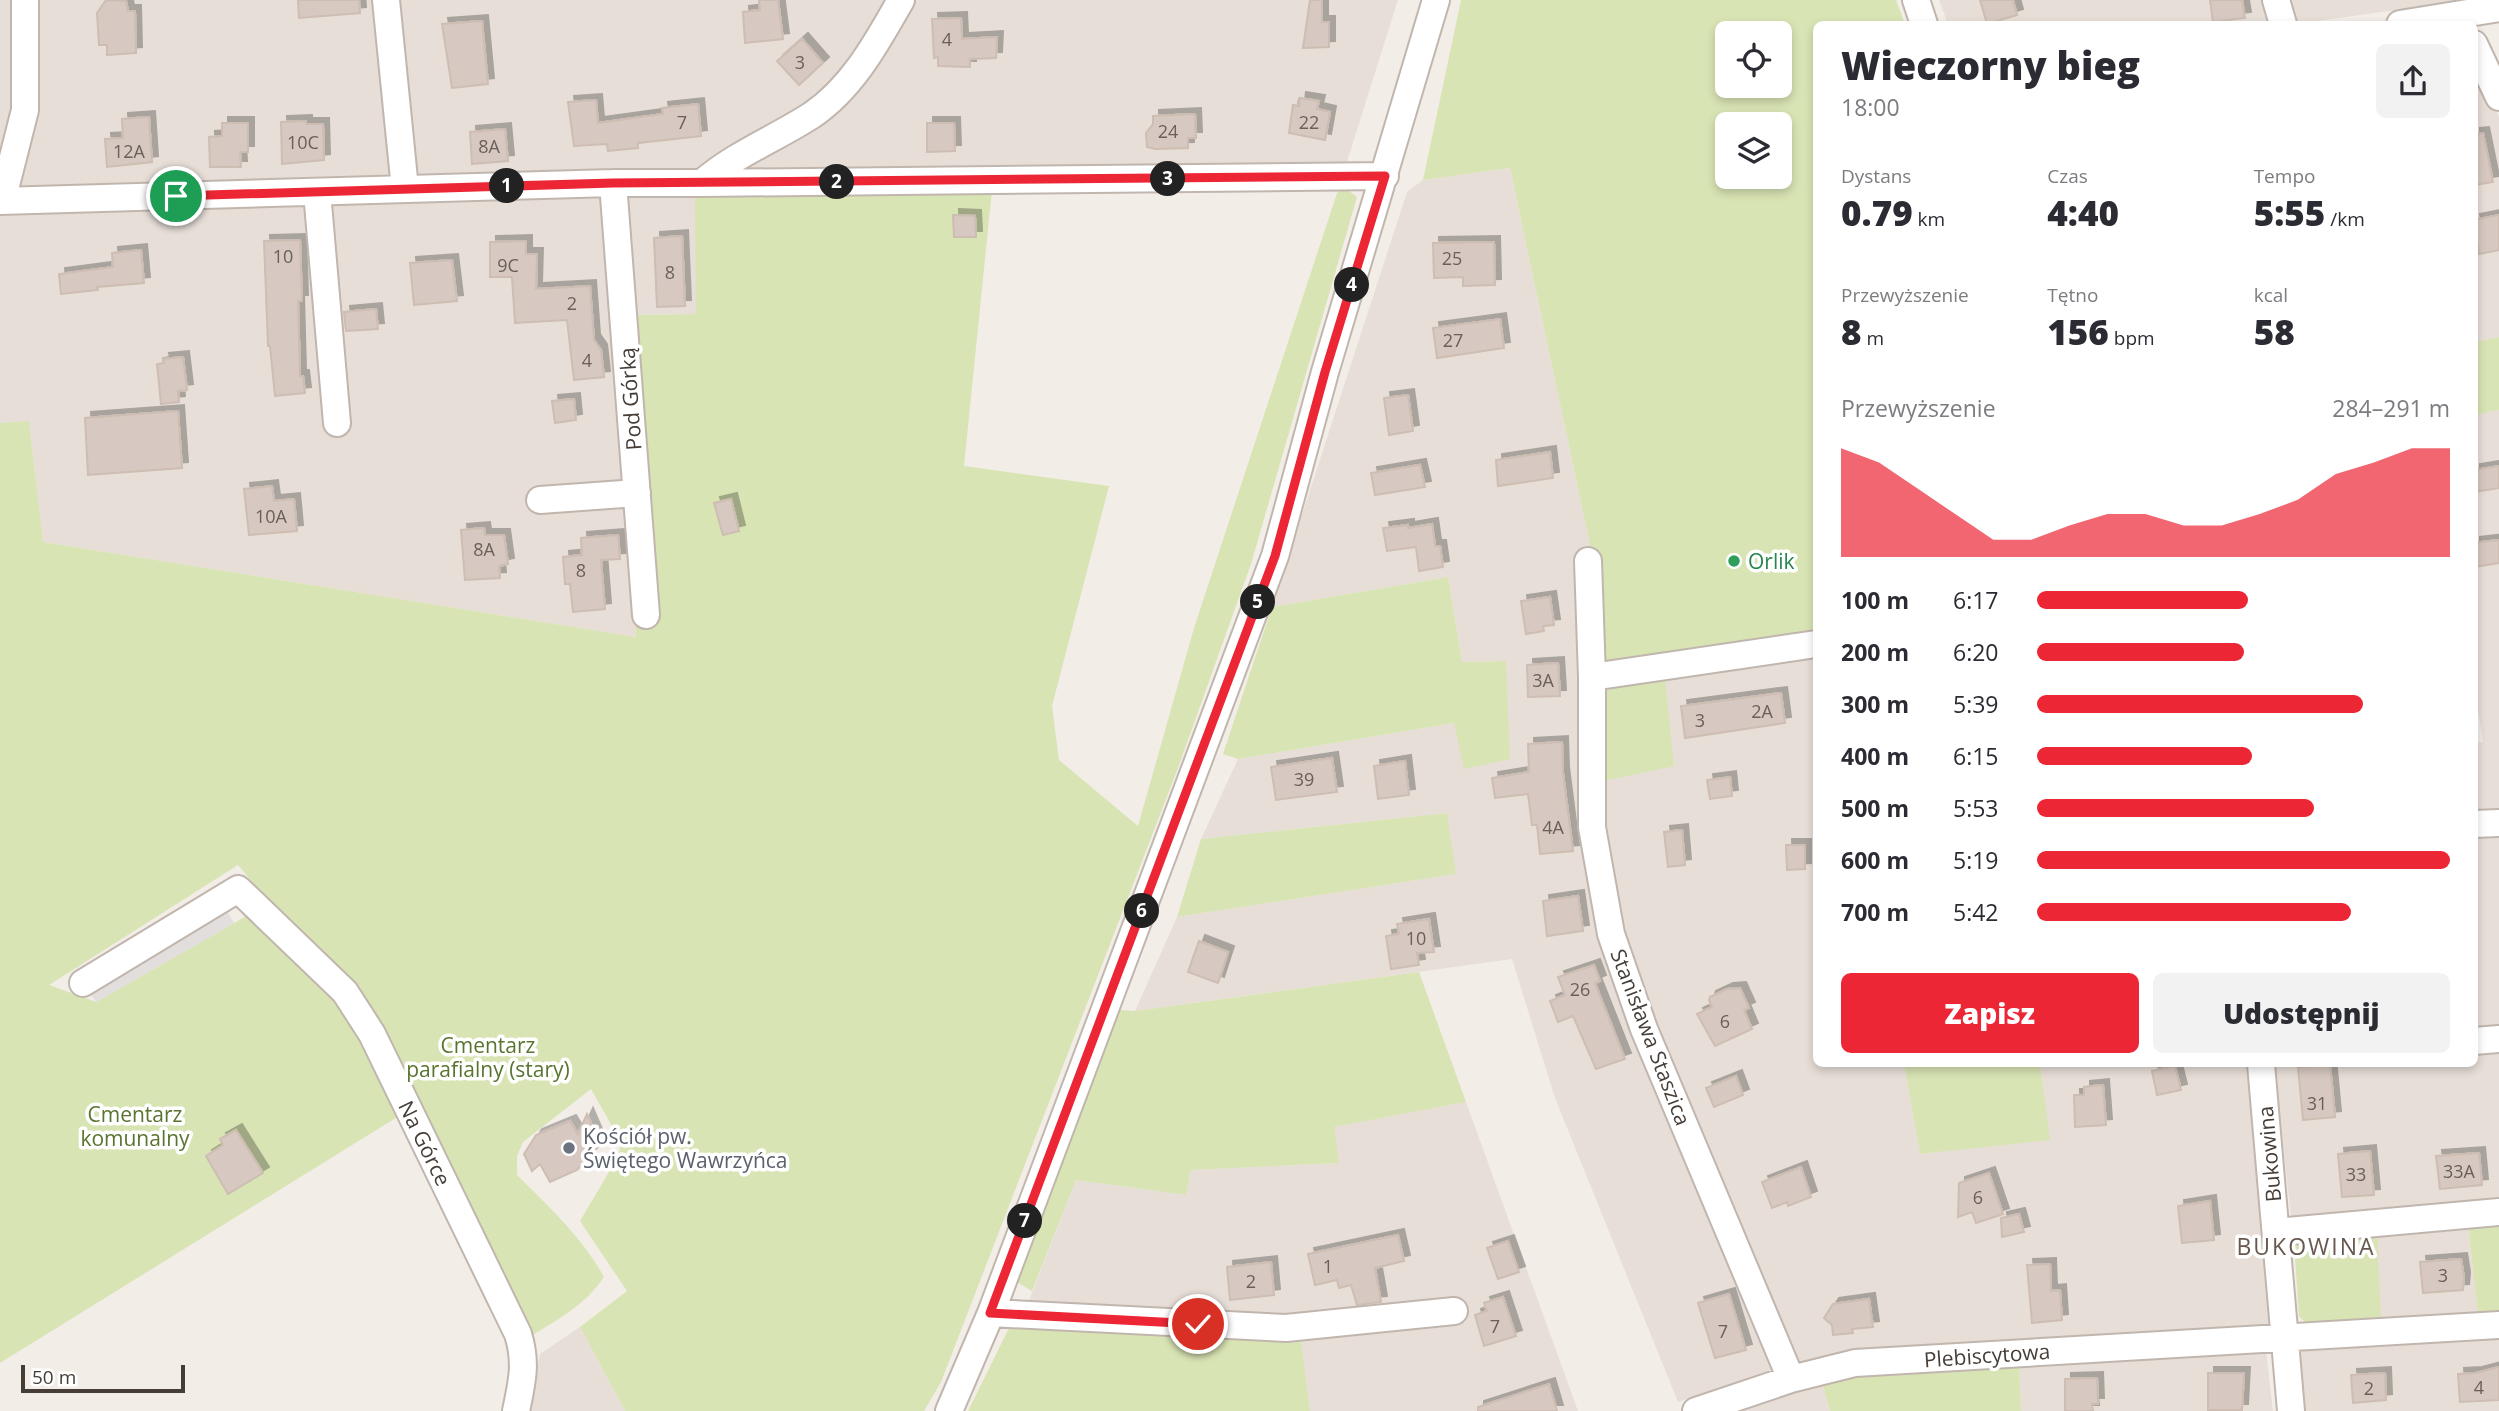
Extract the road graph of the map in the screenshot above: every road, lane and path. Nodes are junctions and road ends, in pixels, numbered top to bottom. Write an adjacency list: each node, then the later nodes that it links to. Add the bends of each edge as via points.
1 (25, 0): 19 (street, via 25,110)
2 (386, 0): 17 (street)
3 (901, 0): 16 (street, via 853,78 831,99)
4 (1436, 0): 14 (street)
5 (1916, 0): 9 (street)
6 (2276, 0): 10 (street)
7 (2499, 8): 8 (street)
8 (2462, 13): 11 (street)
9 (1923, 21)
10 (2282, 21)
11 (2417, 21)
12 (2478, 52): 13 (street)
13 (2499, 97)
14 (1385, 176): 16 (street); 36 (street, via 1275,556)
15 (613, 183): 16 (street); 17 (street); 21 (street, Pod Górką)
16 (702, 183)
17 (405, 189): 18 (street)
18 (317, 192): 19 (street); 20 (street)
19 (1, 201)
20 (337, 423)
21 (637, 493): 22 (street); 24 (street, Pod Górką)
22 (540, 500)
23 (1588, 561): 26 (street, Stanisława Staszica)
24 (646, 615)
25 (1813, 644): 26 (street)
26 (1592, 677): 39 (street, Stanisława Staszica, via 1592,827 1611,934 1644,1028)
27 (2499, 822): 28 (street)
28 (2478, 824)
29 (83, 983): 40 (street, Na Górce, via 238,889 345,992 372,1034 518,1334 524,1354)
30 (2499, 1039): 31 (street)
31 (2478, 1041)
32 (2261, 1067): 34 (street, Bukowina)
33 (2499, 1213): 34 (street)
34 (2276, 1232): 38 (street, Bukowina)
35 (1454, 1311): 36 (street, via 1286,1328)
36 (990, 1313): 41 (street)
37 (2499, 1325): 38 (street, Plebiscytowa)
38 (2286, 1336): 39 (street, Plebiscytowa, via 1855,1363); 43 (street, Bukowina)
39 (1791, 1379): 42 (street, Plebiscytowa)
40 (516, 1411)
41 (948, 1411)
42 (1696, 1411)
43 (2291, 1411)

